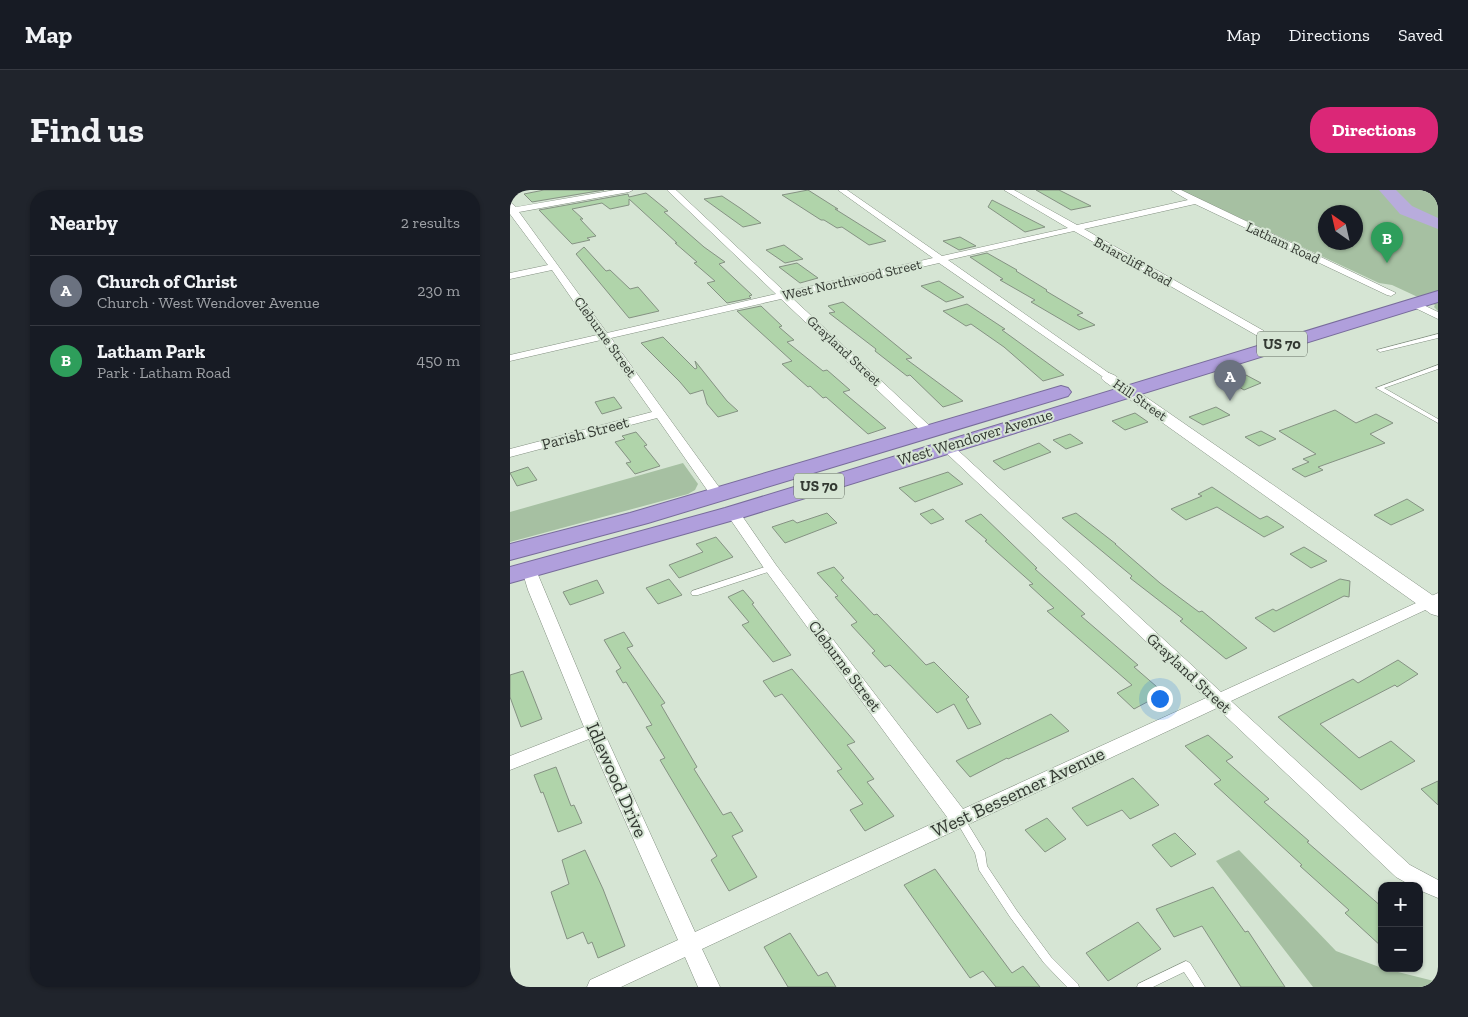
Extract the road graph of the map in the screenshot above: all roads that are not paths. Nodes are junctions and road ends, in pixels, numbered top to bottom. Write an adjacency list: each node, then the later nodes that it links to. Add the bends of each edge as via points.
1 (629, 190): 7 (street)
2 (671, 190): 14 (street, Grayland Street)
3 (842, 190): 9 (street, Hill Street)
4 (1008, 190): 8 (street, Briarcliff Road)
5 (1175, 190): 6 (street, Latham Road)
6 (1195, 201): 8 (street, West Northwood Street); 13 (street, Latham Road)
7 (511, 209): 10 (street, Cleburne Street)
8 (1074, 229): 9 (street, West Northwood Street); 18 (street, Briarcliff Road)
9 (940, 260): 14 (street, West Northwood Street); 26 (street, Hill Street)
10 (554, 267): 11 (street); 20 (street, Cleburne Street)
11 (510, 276)
12 (1438, 280): 13 (highway, US 70)
13 (1391, 294): 18 (highway, US 70)
14 (784, 295): 20 (street, West Northwood Street); 29 (street, Grayland Street)
15 (1438, 296): 16 (highway, West Wendover Avenue / US 70)
16 (1413, 303): 17 (street); 26 (highway, West Wendover Avenue / US 70)
17 (1438, 316)
18 (1260, 333): 21 (highway, US 70)
19 (1438, 336): 22 (lane)
20 (605, 337): 24 (street, West Northwood Street); 27 (street, Cleburne Street)
21 (1220, 345)
22 (1380, 350)
23 (1188, 354): 26 (highway, West Wendover Avenue / US 70)
24 (510, 358)
25 (1438, 367): 28 (lane, via 1379,388)
26 (1125, 377): 29 (highway, West Wendover Avenue / US 70); 30 (highway, West Wendover Avenue / US 70); 39 (street, Hill Street)
27 (659, 414): 31 (street, Parish Street); 33 (street, Cleburne Street)
28 (1438, 421)
29 (928, 431): 32 (highway, via 930,438 925,442); 33 (highway, West Wendover Avenue / US 70)
30 (946, 446): 32 (highway, West Wendover Avenue / US 70); 40 (street, Grayland Street)
31 (510, 453)
32 (869, 470): 34 (highway, West Wendover Avenue / US 70)
33 (717, 494): 35 (highway, West Wendover Avenue / US 70)
34 (733, 513): 36 (street, Cleburne Street); 37 (highway, West Wendover Avenue / US 70)
35 (510, 552)
36 (772, 568): 38 (lane); 43 (street, Cleburne Street)
37 (520, 573): 41 (street, Idlewood Drive, via 536,590)
38 (695, 593)
39 (1435, 603): 40 (street, West Bessemer Avenue)
40 (1218, 700): 43 (street, West Bessemer Avenue); 44 (street, Grayland Street, via 1403,871)
41 (594, 730): 42 (street); 45 (street, Idlewood Drive)
42 (510, 763)
43 (959, 818): 45 (street, West Bessemer Avenue); 48 (lane, via 980,852 982,867 1041,953)
44 (1438, 890)
45 (691, 944): 46 (street, West Bessemer Avenue); 47 (street, Idlewood Drive)
46 (598, 987)
47 (709, 987)
48 (1074, 987)
49 (1142, 987): 50 (lane, via 1186,966)
50 (1200, 987)

